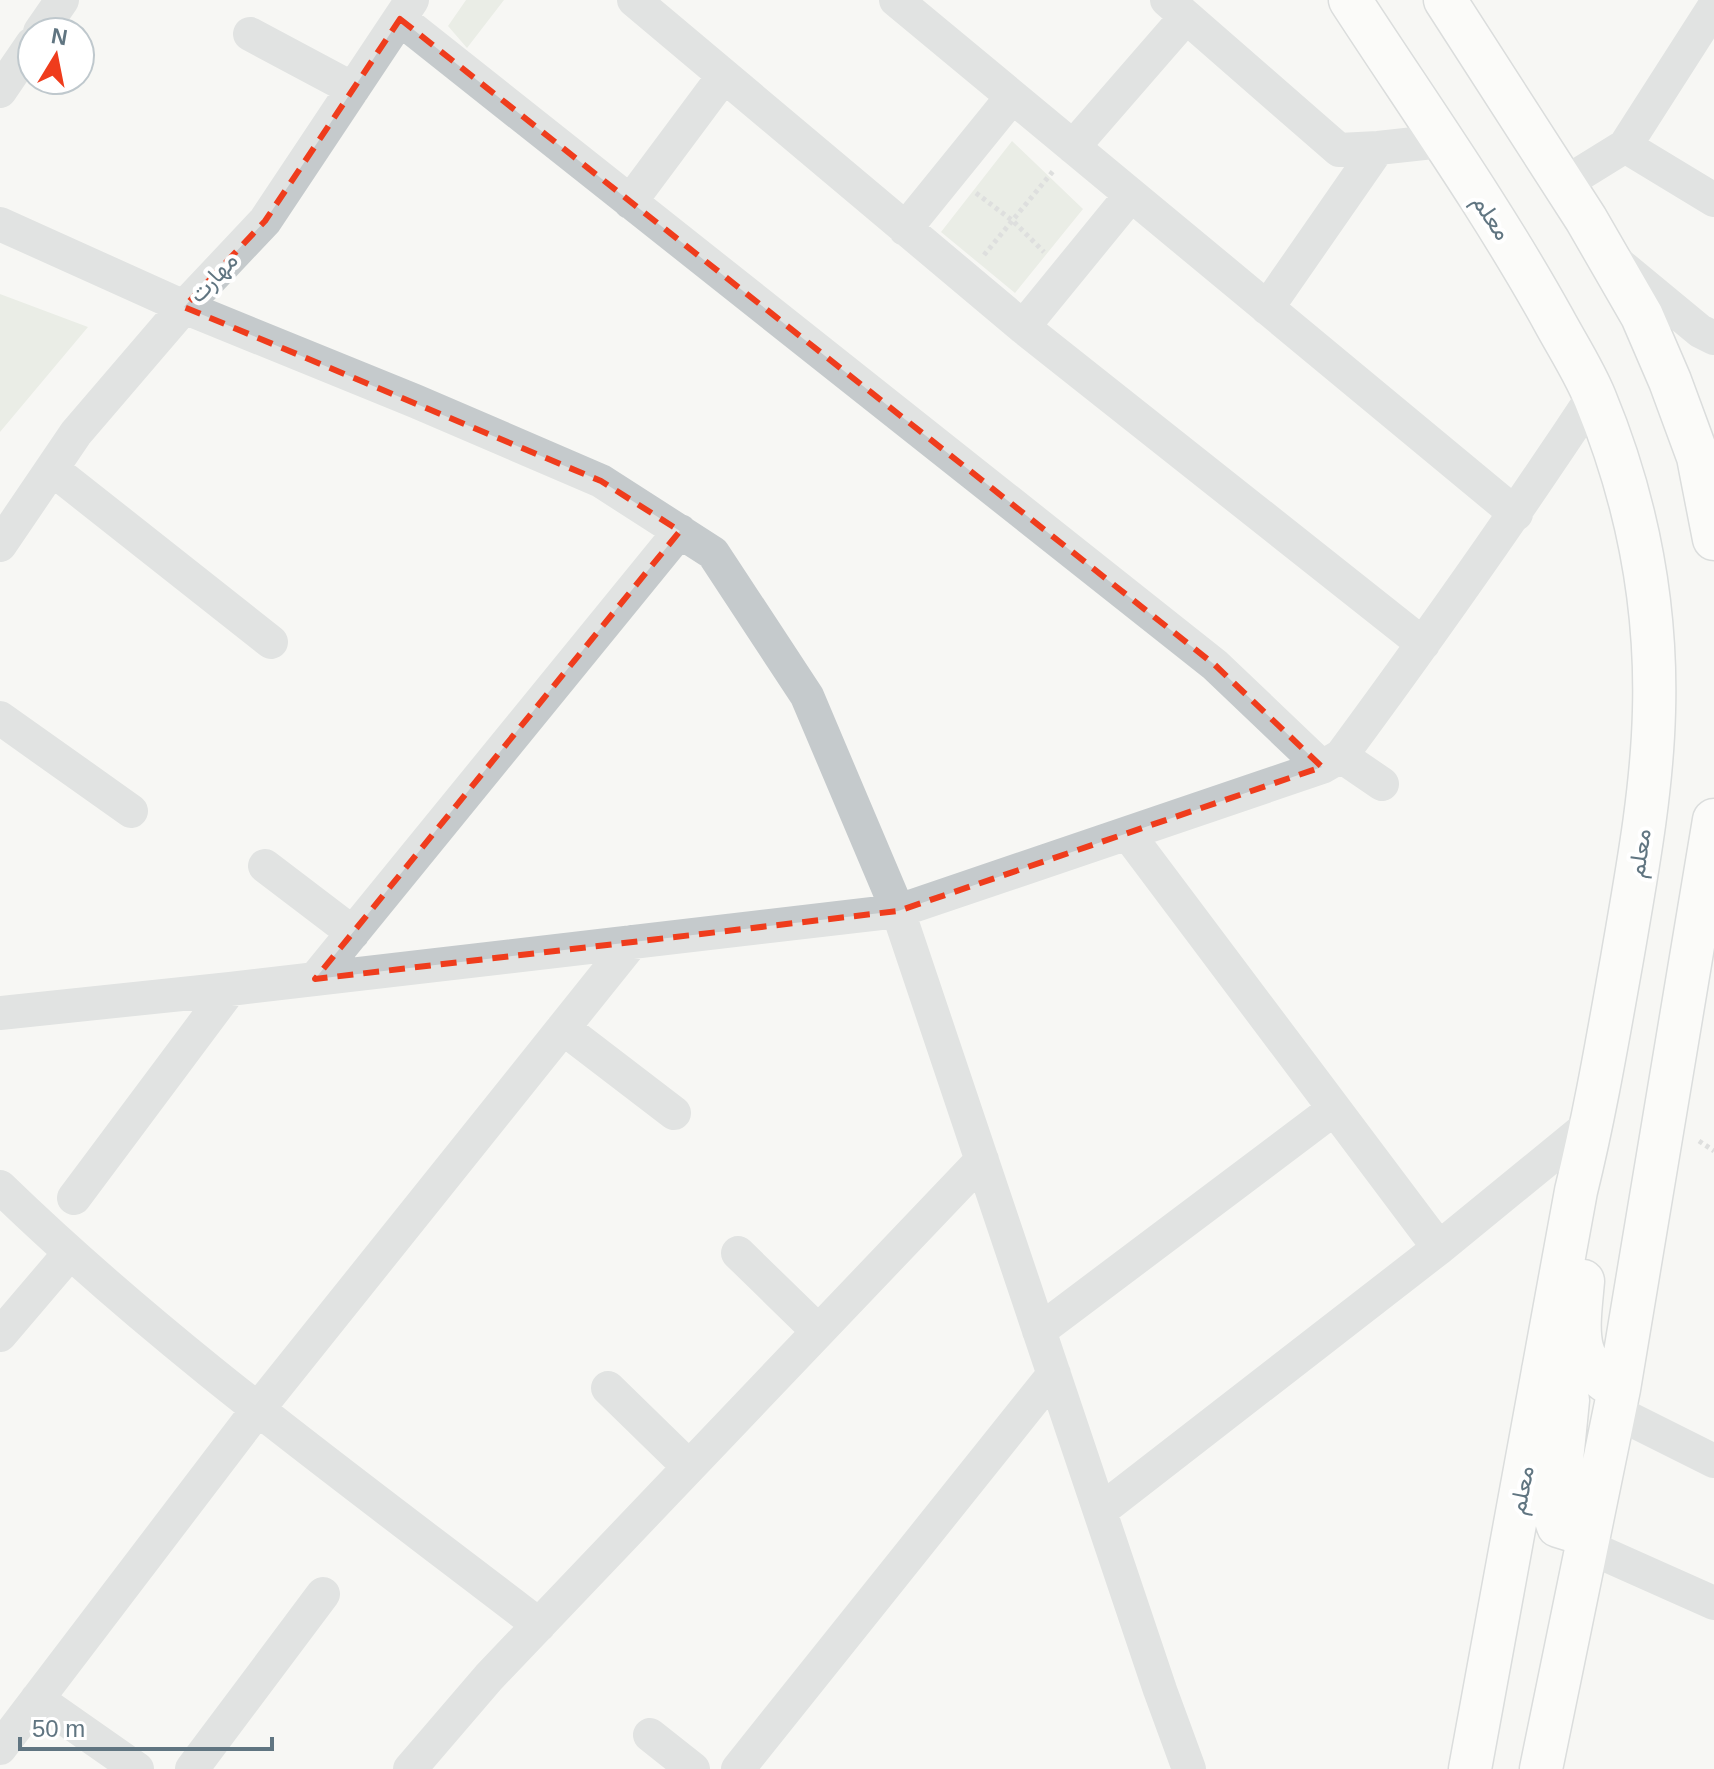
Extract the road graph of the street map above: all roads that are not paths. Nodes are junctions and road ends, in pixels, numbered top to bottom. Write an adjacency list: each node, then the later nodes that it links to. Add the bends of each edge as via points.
1 (634, 0): 10 (street)
2 (896, 0): 13 (street)
3 (1350, 0): 14 (main road, معلم)
4 (1445, 0): 18 (main road)
5 (1714, 7): 15 (street)
6 (1177, 8): 16 (street); 17 (street, via 1339,150)
7 (406, 10): 11 (street, مهارت); 21 (street)
8 (250, 34): 11 (street)
9 (16, 68): 12 (street)
10 (723, 77): 21 (street); 23 (street)
11 (353, 89): 25 (street, مهارت, via 265,221)
12 (0, 91)
13 (1012, 97): 16 (street); 23 (street)
14 (1442, 141): 17 (street); 29 (main road, معلم, via 1519,257)
15 (1625, 146): 18 (street); 20 (street)
16 (1073, 147): 19 (street)
17 (1378, 148): 26 (street)
18 (1562, 185): 24 (main road)
19 (1130, 196): 26 (street); 27 (street)
20 (1714, 200)
21 (630, 202): 38 (street)
22 (0, 224): 25 (street)
23 (905, 229): 27 (street)
24 (1608, 255): 28 (street); 33 (main road, via 1642,316 1675,394 1698,457)
25 (184, 307): 30 (street, مهارت, via 76,433); 32 (street, via 601,481)
26 (1267, 308): 31 (street)
27 (1023, 327): 36 (street)
28 (1714, 338)
29 (1594, 395): 31 (street); 53 (main road, معلم, via 1622,471 1643,556 1654,711 1641,851)
30 (52, 469): 34 (street, مهارت); 35 (street)
31 (1516, 514): 36 (street)
32 (680, 531): 44 (street, via 713,553 807,696); 45 (street)
33 (1714, 539)
34 (0, 545)
35 (271, 642)
36 (1423, 644): 38 (street)
37 (0, 718): 40 (street)
38 (1332, 762): 39 (street); 42 (street)
39 (1382, 784)
40 (131, 811)
41 (1714, 820): 67 (main road)
42 (1128, 834): 44 (street); 51 (street)
43 (265, 866): 45 (street)
44 (898, 911): 46 (street); 54 (street)
45 (353, 933): 47 (street)
46 (632, 942): 47 (street); 50 (street)
47 (315, 979): 48 (street)
48 (230, 989): 49 (street); 57 (street)
49 (0, 1013)
50 (563, 1028): 52 (street); 68 (street)
51 (1334, 1109): 58 (street); 62 (street)
52 (674, 1113)
53 (1593, 1122): 56 (main road, معلم); 58 (street)
54 (982, 1160): 61 (street); 62 (street)
55 (0, 1187): 60 (street)
56 (1576, 1191): 64 (main road, معلم); 67 (main road, via 1591,1244 1578,1332 1586,1361)
57 (74, 1198)
58 (1439, 1248): 71 (street)
59 (738, 1253): 61 (street)
60 (69, 1254): 63 (street); 68 (street)
61 (818, 1331): 70 (street)
62 (1039, 1331): 65 (street)
63 (1, 1337)
64 (1543, 1370): 72 (main road, via 1568,1400 1556,1520); 85 (main road, معلم)
65 (1054, 1374): 71 (street); 83 (street)
66 (608, 1388): 70 (street)
67 (1616, 1400): 69 (street); 72 (main road)
68 (258, 1409): 75 (street); 76 (street)
69 (1714, 1461)
70 (689, 1467): 75 (street)
71 (1100, 1511): 84 (street)
72 (1586, 1541): 74 (street); 86 (main road)
73 (323, 1594): 80 (street)
74 (1714, 1603)
75 (539, 1625): 81 (street)
76 (20, 1708): 78 (street); 79 (street)
77 (650, 1735): 82 (street)
78 (0, 1748)
79 (137, 1769)
80 (192, 1769)
81 (410, 1769)
82 (693, 1769)
83 (738, 1769)
84 (1189, 1769)
85 (1470, 1769)
86 (1541, 1769)

